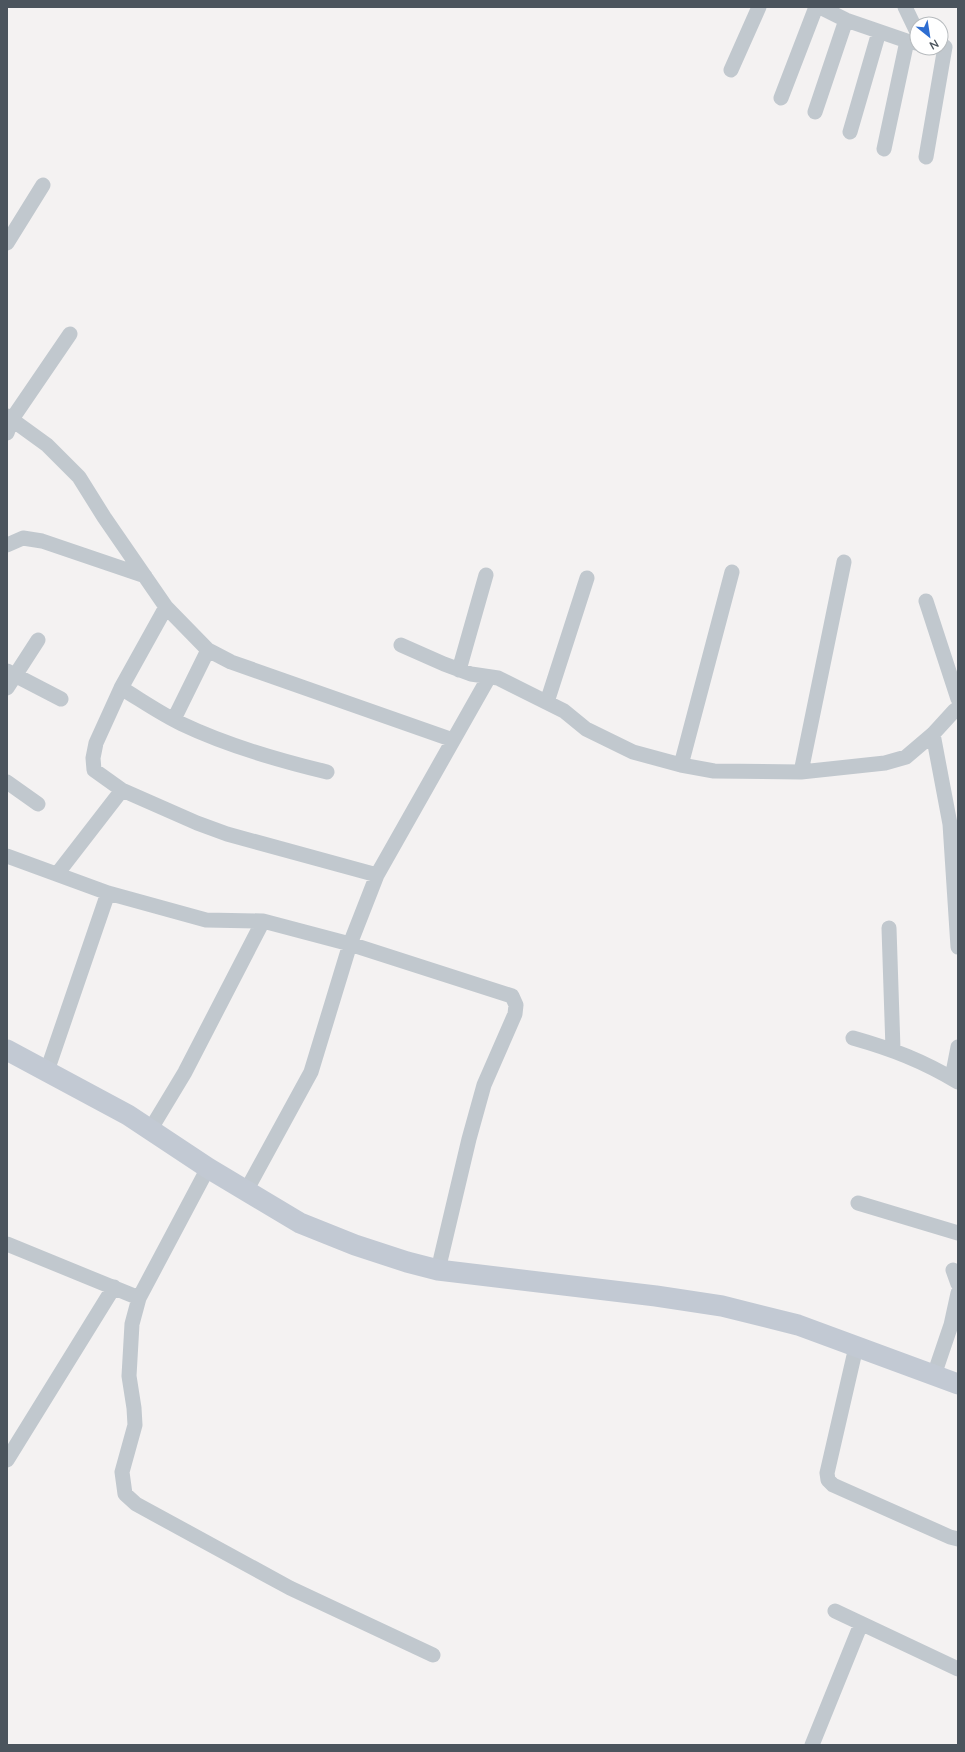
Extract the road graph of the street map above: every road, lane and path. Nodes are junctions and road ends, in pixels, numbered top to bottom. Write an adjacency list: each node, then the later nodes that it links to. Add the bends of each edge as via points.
1 (760, 7): 11 (street)
2 (816, 7): 12 (street)
3 (820, 7): 5 (street)
4 (905, 7): 6 (street)
5 (846, 20): 7 (street); 13 (street)
6 (909, 21)
7 (879, 32): 8 (street); 14 (street)
8 (909, 38)
9 (909, 56): 15 (street)
10 (946, 56): 16 (street)
11 (732, 70)
12 (781, 98)
13 (814, 112)
14 (850, 132)
15 (884, 149)
16 (926, 157)
17 (43, 185): 18 (street)
18 (7, 242)
19 (70, 334): 20 (street)
20 (9, 417): 21 (street); 26 (street, via 47,445 79,477)
21 (7, 433)
22 (7, 545): 26 (street, via 23,538 42,541)
23 (844, 562): 46 (street)
24 (732, 572): 44 (street)
25 (486, 575): 33 (street)
26 (145, 576): 29 (street)
27 (587, 578): 39 (street)
28 (926, 601): 38 (street)
29 (166, 607): 32 (street); 36 (street)
30 (38, 640): 35 (street)
31 (401, 645): 33 (street)
32 (208, 650): 41 (street); 43 (street, via 231,662)
33 (459, 670): 34 (street)
34 (489, 677): 39 (street, via 498,678); 43 (street)
35 (9, 678): 37 (street)
36 (121, 688): 41 (street); 48 (street, via 96,743 93,758 94,770)
37 (61, 699)
38 (958, 699)
39 (547, 702): 44 (street, via 564,711 586,729 633,752)
40 (958, 708): 42 (street)
41 (174, 720): 45 (street, via 280,761)
42 (934, 734): 46 (street, via 906,757 885,763); 57 (street, via 950,824)
43 (453, 740): 52 (street)
44 (681, 765): 46 (street, via 714,771)
45 (327, 772)
46 (801, 772)
47 (7, 782): 49 (street)
48 (122, 790): 51 (street); 52 (street, via 227,834)
49 (38, 804)
50 (7, 856): 51 (street)
51 (57, 874): 53 (street)
52 (377, 875): 56 (street)
53 (108, 893): 54 (street, via 206,920); 62 (street)
54 (263, 921): 56 (street); 64 (street, via 185,1072)
55 (889, 928): 61 (street)
56 (350, 944): 66 (street, via 311,1072); 70 (street, via 512,996 516,1005 515,1014 484,1085)
57 (958, 947)
58 (853, 1038): 61 (street)
59 (958, 1047): 63 (street)
60 (7, 1050): 62 (main road)
61 (893, 1050): 63 (street)
62 (48, 1071): 64 (main road)
63 (955, 1080)
64 (150, 1130): 65 (main road)
65 (208, 1168): 66 (main road); 73 (street)
66 (246, 1191): 70 (main road, via 300,1223 355,1245)
67 (858, 1203): 68 (street)
68 (958, 1233)
69 (7, 1244): 71 (street)
70 (438, 1270): 74 (main road, via 722,1306 798,1325)
71 (114, 1287): 73 (street); 77 (street)
72 (958, 1293): 75 (street, via 951,1325)
73 (139, 1298): 81 (street, via 132,1324 129,1376 135,1425 122,1472 125,1494 136,1504 290,1588)
74 (856, 1347): 75 (main road); 78 (street, via 827,1473 828,1480)
75 (934, 1375): 76 (main road)
76 (958, 1384)
77 (7, 1460)
78 (958, 1539)
79 (835, 1611): 80 (street)
80 (861, 1624): 82 (street); 83 (street)
81 (433, 1655)
82 (958, 1669)
83 (816, 1744)

